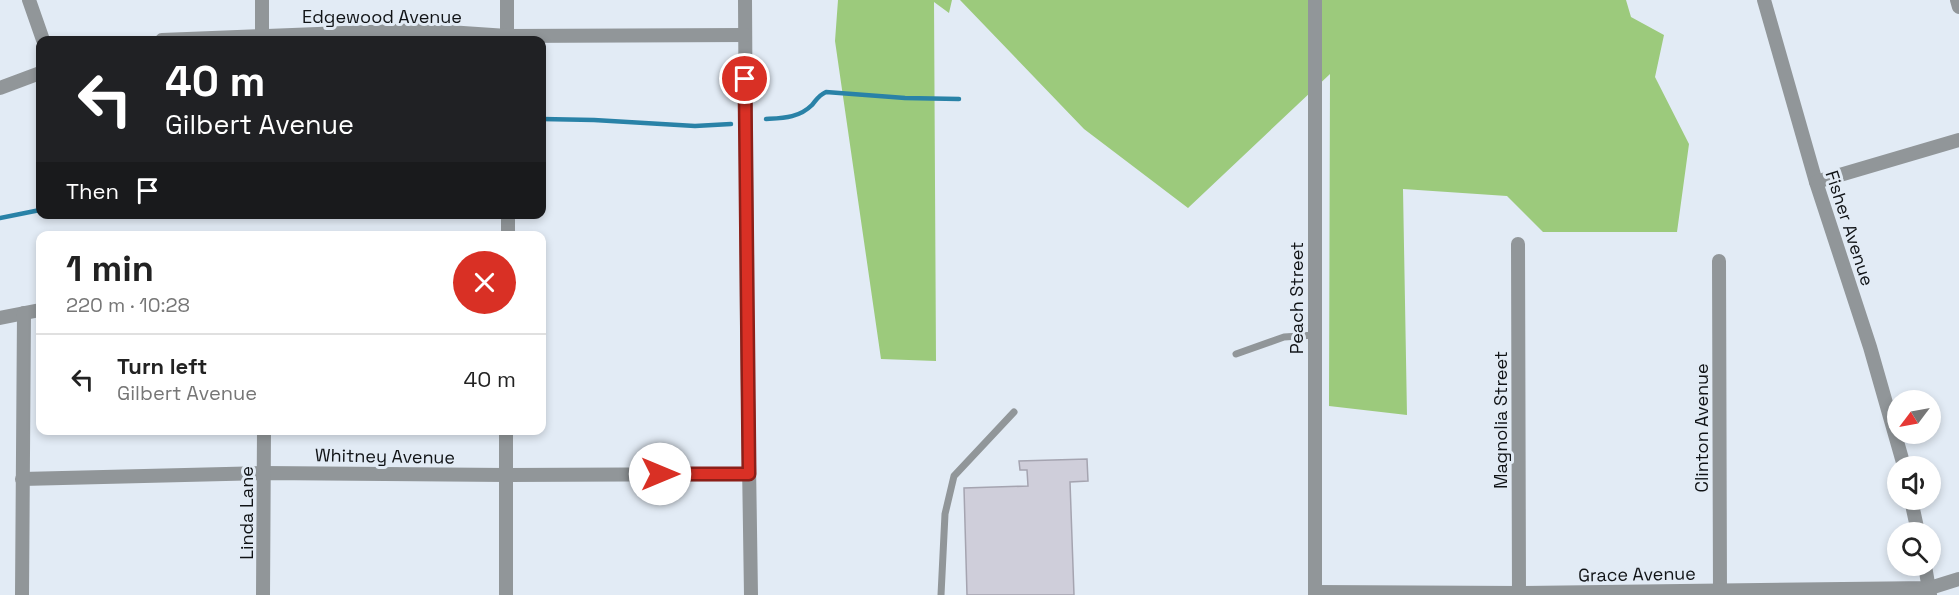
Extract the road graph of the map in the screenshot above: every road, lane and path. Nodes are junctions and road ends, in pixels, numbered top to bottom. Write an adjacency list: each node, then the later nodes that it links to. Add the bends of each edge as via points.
1 (29, 0): 11 (street)
2 (262, 0): 9 (street)
3 (507, 0): 14 (street)
4 (745, 0): 10 (street)
5 (1315, 0): 25 (street, Peach Street)
6 (1764, 0): 19 (street, Fisher Avenue)
7 (1957, 0): 8 (street)
8 (1959, 7)
9 (262, 35): 12 (street, Edgewood Avenue); 13 (street, Edgewood Avenue, via 419,30)
10 (745, 35): 15 (street, Edgewood Avenue); 32 (street)
11 (42, 36)
12 (242, 36)
13 (485, 36)
14 (507, 36)
15 (546, 38)
16 (36, 75): 17 (street)
17 (0, 88)
18 (1959, 140): 19 (street)
19 (1816, 182): 30 (street, Fisher Avenue)
20 (1518, 244): 40 (street, Magnolia Street)
21 (1719, 261): 39 (street, Clinton Avenue)
22 (36, 311): 23 (street)
23 (24, 314): 24 (street); 34 (street)
24 (0, 318)
25 (1315, 335): 26 (lane, via 1284,337); 38 (street, Peach Street)
26 (1236, 354)
27 (1014, 412): 45 (lane, via 954,476 945,514)
28 (264, 435): 31 (street, Linda Lane)
29 (506, 435): 33 (street)
30 (1901, 456)
31 (264, 473): 33 (street, Whitney Avenue); 34 (street, Whitney Avenue); 42 (street, Linda Lane)
32 (749, 474): 33 (street, Whitney Avenue); 44 (street)
33 (506, 475): 43 (street)
34 (22, 479): 41 (street)
35 (1927, 576): 37 (street)
36 (1959, 579): 37 (street, Grace Avenue)
37 (1930, 592): 39 (street, Grace Avenue)
38 (1315, 593): 40 (street, Grace Avenue)
39 (1720, 593): 40 (street, Grace Avenue)
40 (1519, 594)
41 (22, 595)
42 (263, 595)
43 (506, 595)
44 (751, 595)
45 (941, 595)

